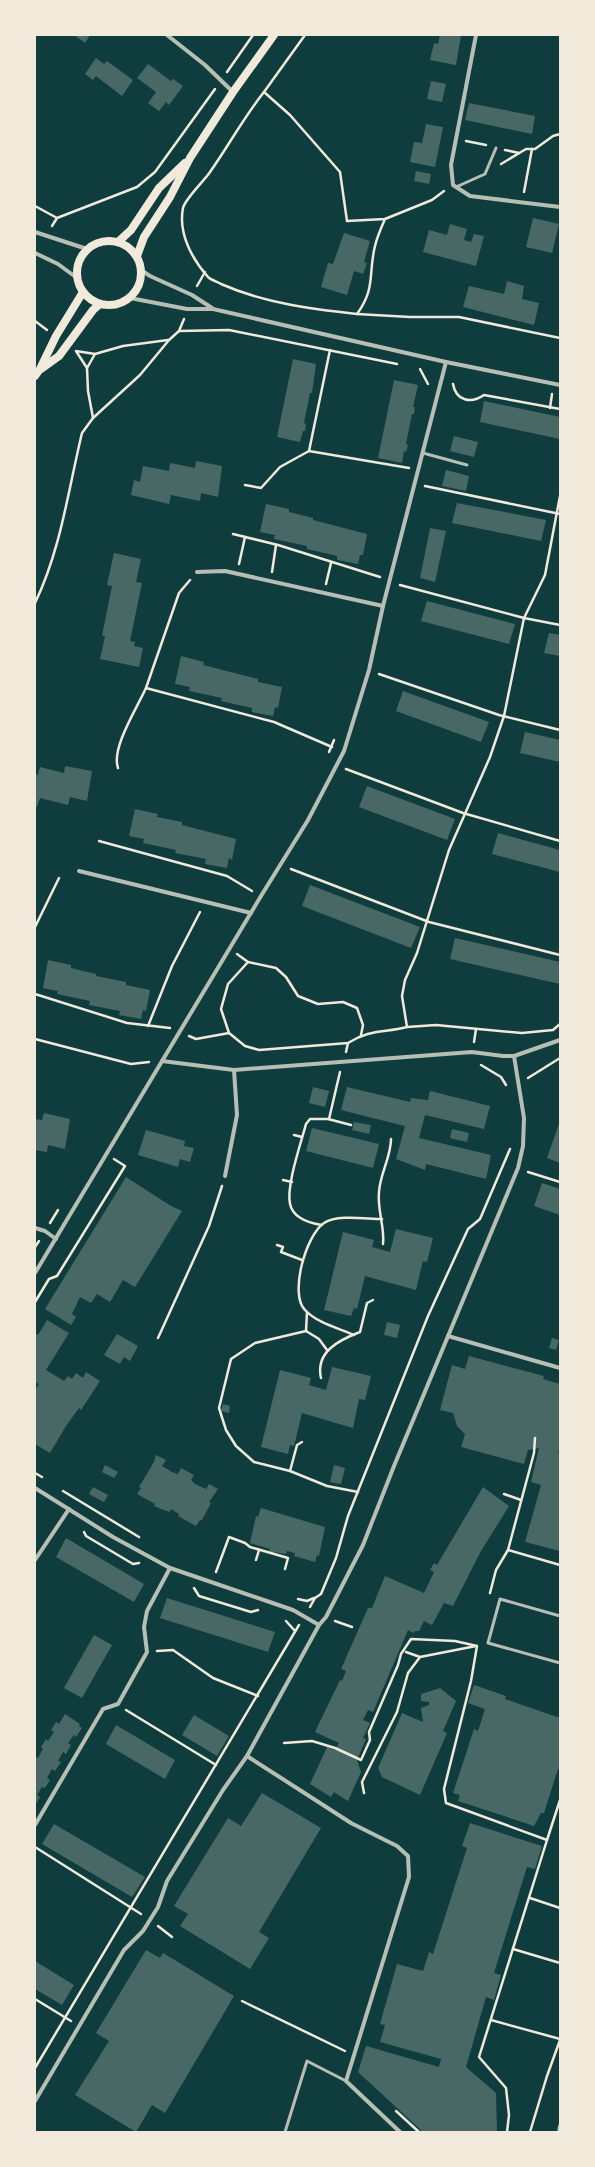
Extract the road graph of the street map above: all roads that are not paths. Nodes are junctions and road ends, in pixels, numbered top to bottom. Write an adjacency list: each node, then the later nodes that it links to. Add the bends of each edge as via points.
1 (167, 35): 4 (street, via 205,65)
2 (274, 35): 4 (main road)
3 (476, 35): 7 (street, via 451,165)
4 (233, 92): 6 (main road)
5 (496, 148): 7 (lane, via 485,174)
6 (190, 158): 10 (main road, via 159,188 131,230); 13 (main road, via 170,197 144,237)
7 (455, 186): 8 (street, via 470,196)
8 (560, 207)
9 (35, 232): 11 (street)
10 (118, 242): 11 (main road, via 107,240); 13 (main road)
11 (87, 249): 15 (main road, via 80,257)
12 (35, 253): 15 (street, via 58,264)
13 (137, 256): 14 (main road)
14 (141, 270): 17 (main road, via 140,280); 19 (street, via 192,295)
15 (77, 278): 16 (main road)
16 (83, 292): 18 (main road); 21 (main road, via 56,336)
17 (130, 298): 18 (main road, via 110,305); 19 (street, via 187,309)
18 (100, 304): 21 (main road, via 59,356)
19 (213, 309): 20 (street)
20 (446, 362): 23 (street); 24 (street)
21 (40, 369): 22 (main road)
22 (35, 376)
23 (560, 386)
24 (423, 453): 25 (lane); 27 (street)
25 (467, 465)
26 (197, 572): 27 (street, via 236,573)
27 (383, 606): 29 (street, via 369,670 344,751 308,820)
28 (79, 871): 29 (street)
29 (251, 914): 32 (street)
30 (560, 1040): 31 (street)
31 (514, 1056): 33 (street, via 472,1052); 38 (street, via 524,1118 523,1146 518,1168)
32 (162, 1061): 33 (street); 36 (street)
33 (234, 1070): 34 (street, via 237,1115)
34 (225, 1176)
35 (35, 1228): 36 (street)
36 (56, 1239): 37 (street)
37 (35, 1273)
38 (448, 1336): 39 (street); 45 (street, via 363,1545)
39 (560, 1368)
40 (35, 1488): 41 (street)
41 (68, 1509): 42 (street); 43 (street, via 113,1538)
42 (35, 1560)
43 (170, 1568): 45 (street, via 305,1615); 48 (street, via 146,1611 144,1627 147,1652 118,1704 103,1709)
44 (560, 1616): 46 (lane, via 500,1599 488,1643)
45 (320, 1625): 47 (street)
46 (560, 1663)
47 (247, 1756): 49 (street, via 351,1823 397,1846 408,1856 409,1877); 50 (street, via 167,1881 158,1907 143,1931 124,1950)
48 (35, 1825)
49 (346, 2081): 51 (lane, via 307,2061); 52 (street)
50 (35, 2101)
51 (284, 2132)
52 (400, 2132)

